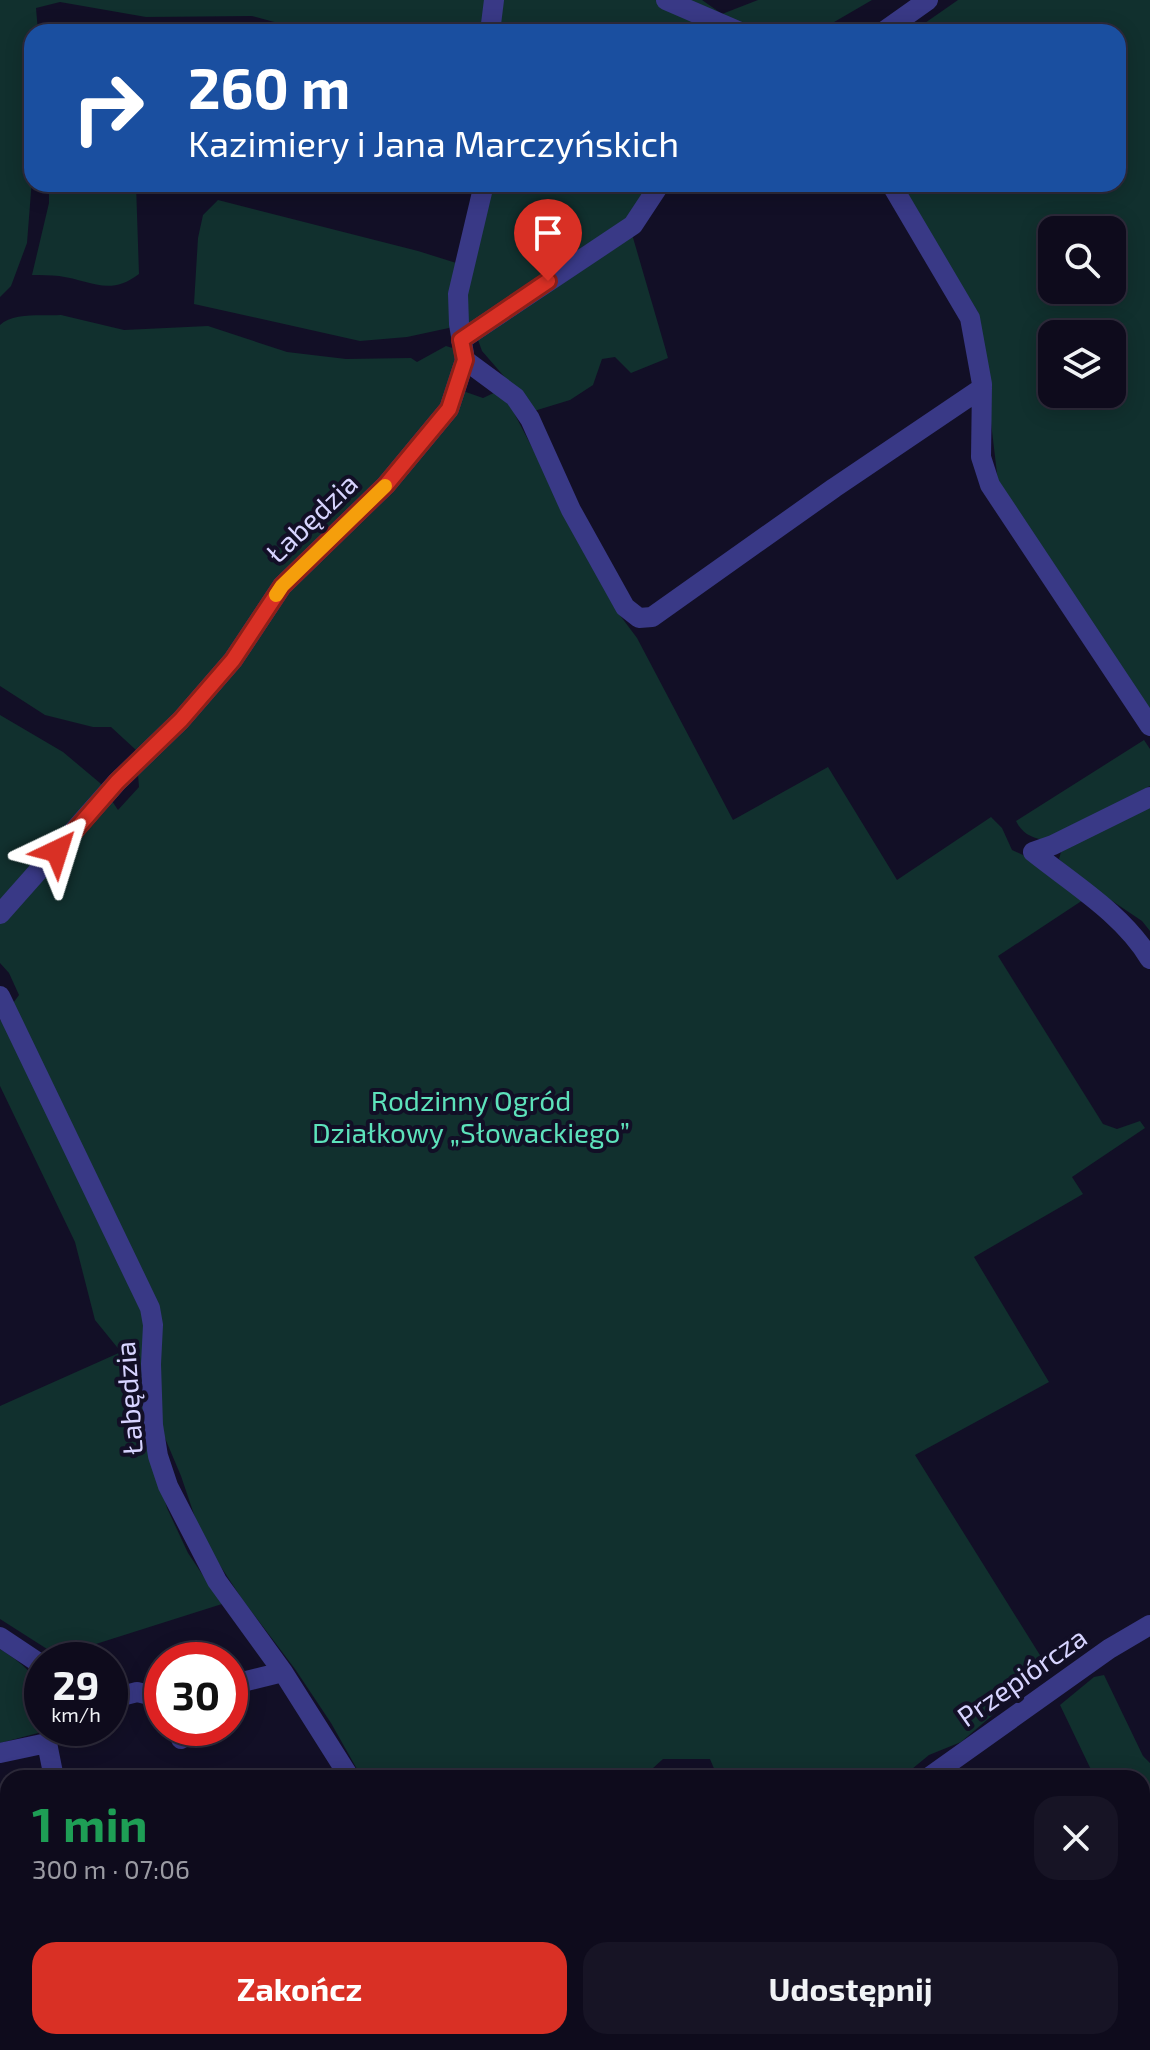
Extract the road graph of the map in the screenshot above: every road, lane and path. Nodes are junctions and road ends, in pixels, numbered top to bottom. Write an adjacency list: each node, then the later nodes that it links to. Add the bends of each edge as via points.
1 (494, 0): 4 (street)
2 (666, 0): 5 (street)
3 (928, 0): 6 (street)
4 (491, 24)
5 (722, 24)
6 (894, 24)
7 (482, 192): 10 (street, Łabędzia, via 458,294)
8 (655, 192): 10 (street, via 633,225)
9 (896, 192): 11 (street, via 965,305)
10 (463, 350): 11 (street, via 515,397 530,419 571,510 625,607 639,618 652,617); 14 (street, Łabędzia, via 449,409 386,485 282,586 233,660)
11 (982, 388): 12 (street, via 981,457 990,485)
12 (1150, 726)
13 (1150, 797): 15 (street, via 1033,852 1120,921)
14 (0, 914)
15 (1150, 959)
16 (1, 1002): 20 (street, Łabędzia, via 150,1308 153,1425 168,1486 217,1581)
17 (1150, 1625): 27 (street, Przepiórcza)
18 (0, 1637): 19 (street)
19 (24, 1653)
20 (283, 1672): 21 (street); 26 (street, Łabędzia)
21 (248, 1681)
22 (24, 1745): 24 (street)
23 (52, 1746): 25 (street)
24 (0, 1753)
25 (53, 1770)
26 (345, 1770)
27 (939, 1770)

